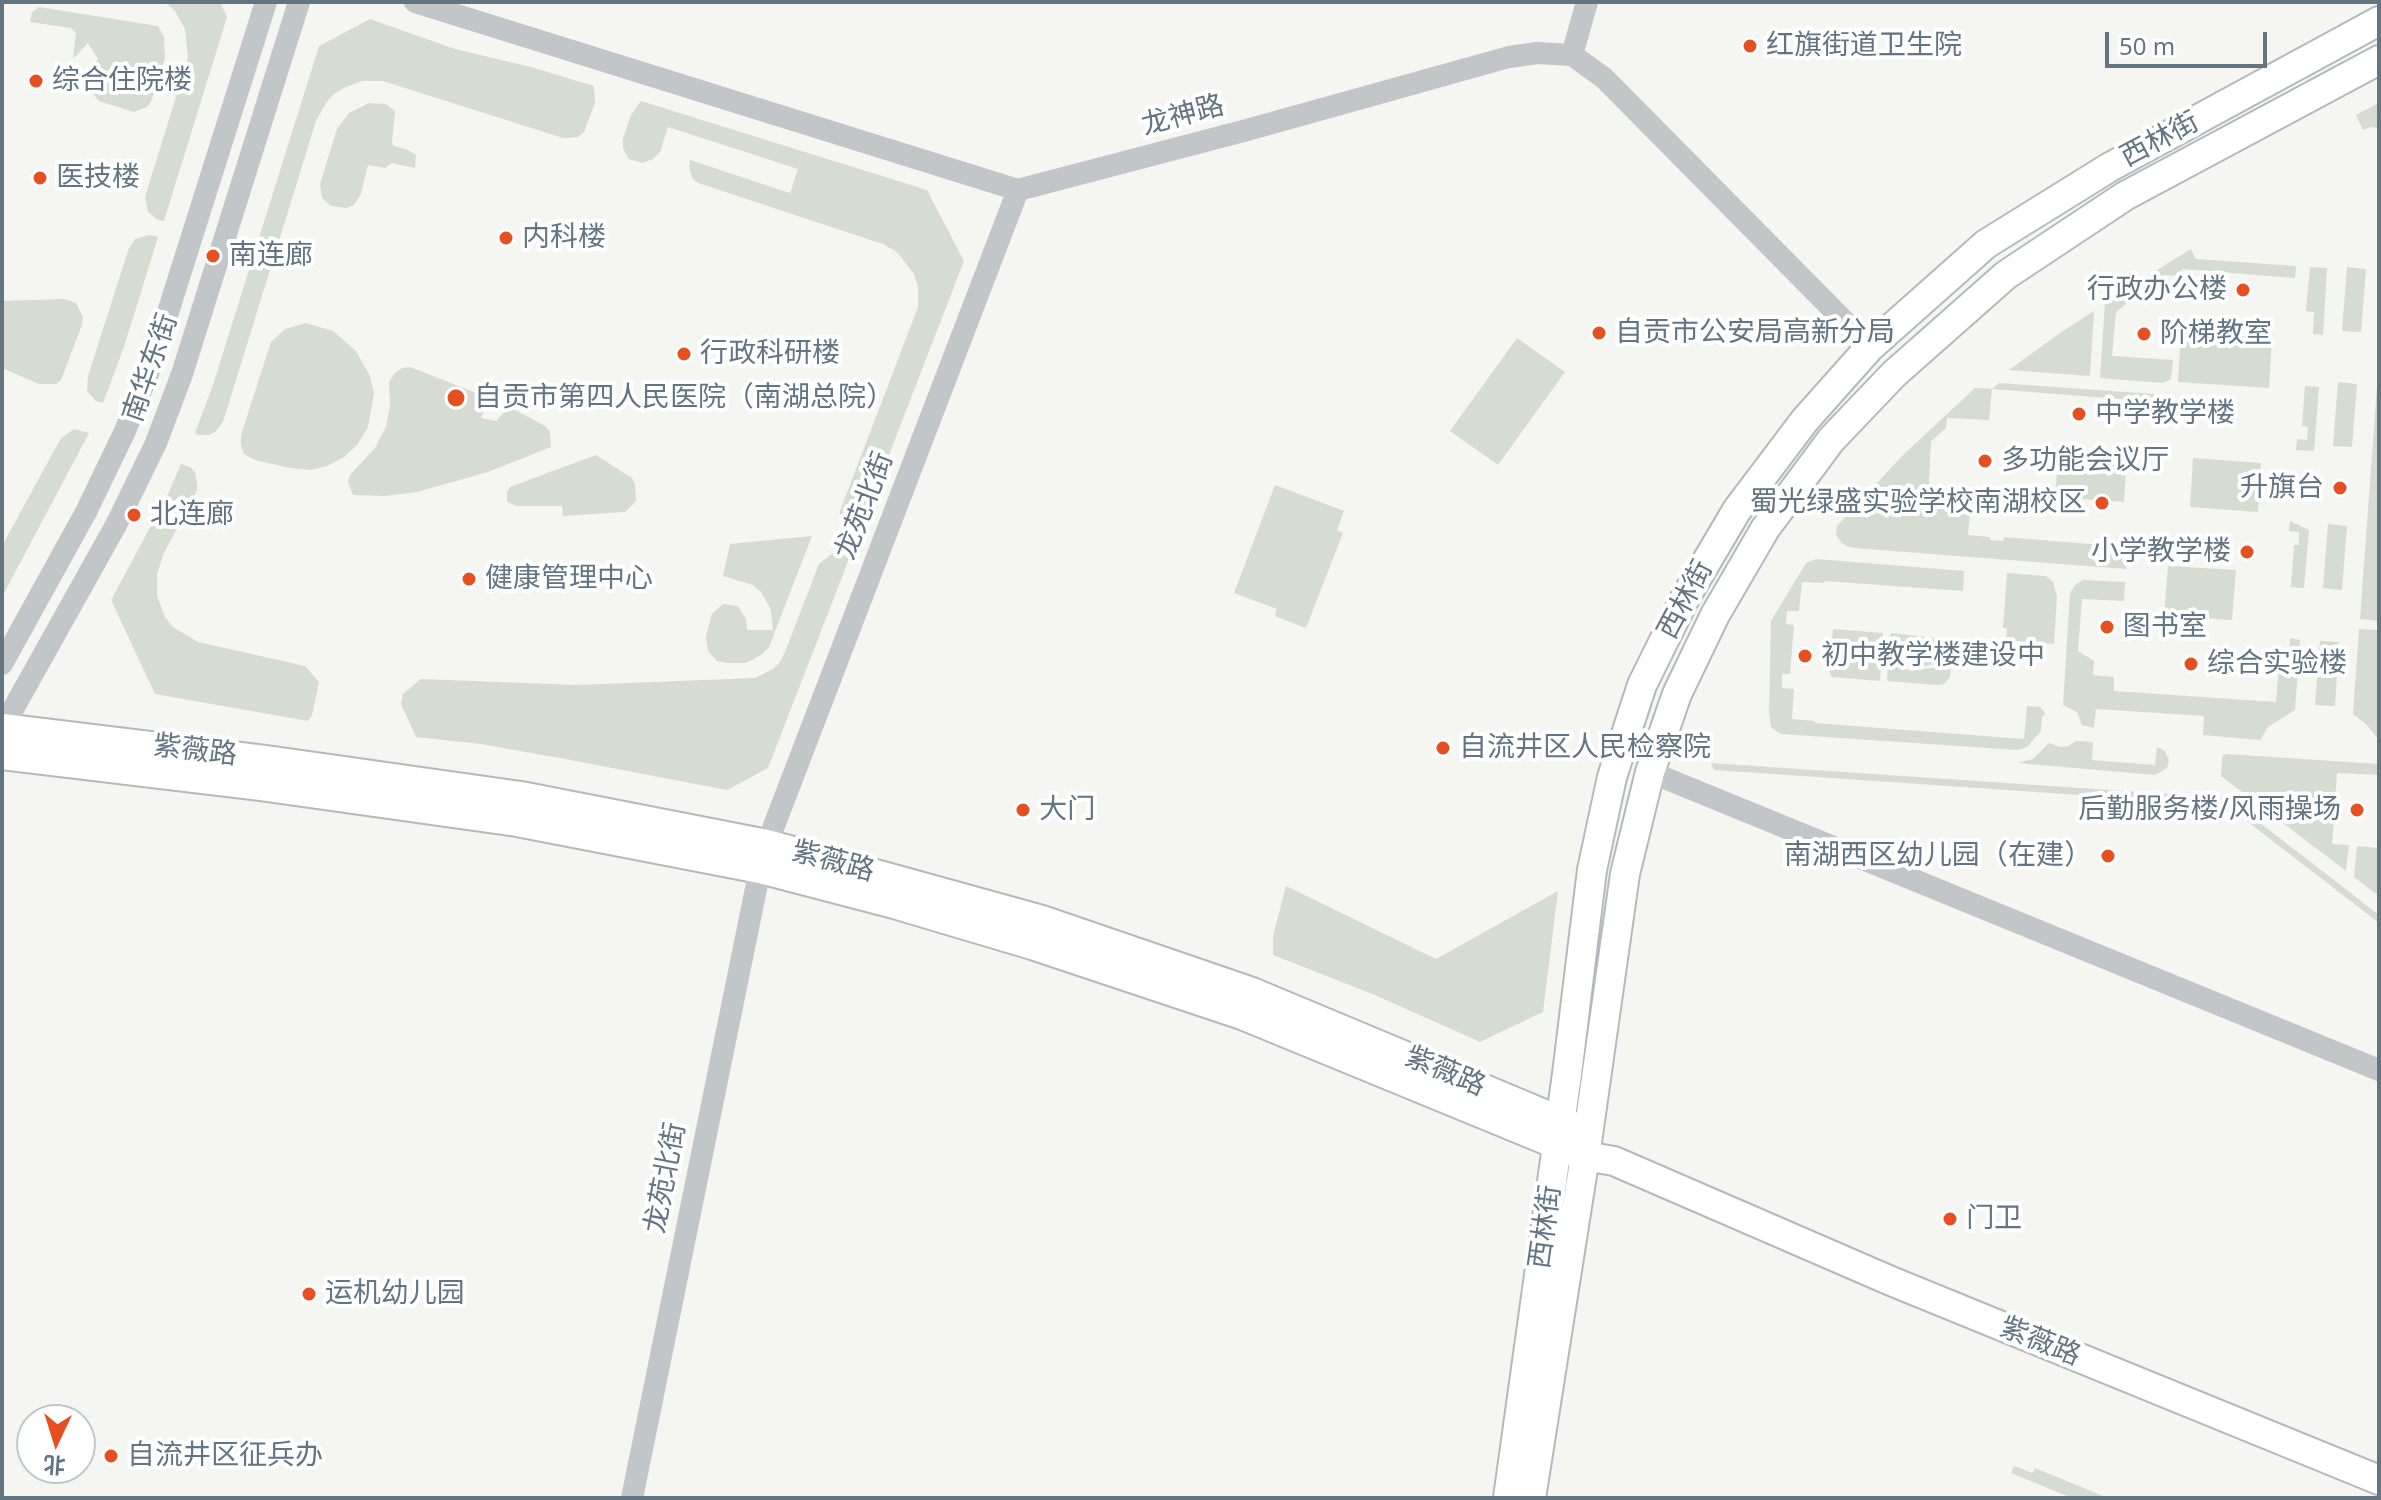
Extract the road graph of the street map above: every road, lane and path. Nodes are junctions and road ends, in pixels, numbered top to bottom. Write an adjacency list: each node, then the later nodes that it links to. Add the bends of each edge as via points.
1 (266, 2): 10 (street, 南华东街, via 151,366 86,512)
2 (299, 2): 11 (street, 南华东街, via 156,443)
3 (415, 2): 8 (street)
4 (1587, 2): 6 (street)
5 (2379, 21): 9 (main road, 西林街, via 2110,167 1986,244)
6 (1572, 55): 8 (street, 龙神路, via 1509,57); 9 (street, via 1604,78)
7 (2379, 60): 13 (main road, 西林街, via 2125,196 2006,275 1894,374 1831,440 1765,529 1677,694)
8 (1018, 190): 14 (street, 龙苑北街)
9 (1870, 347): 16 (main road, 西林街, via 1805,420 1737,510 1642,685 1612,777 1592,870)
10 (2, 664)
11 (2, 728): 14 (main road, 紫薇路, via 521,796)
12 (2, 755): 14 (main road, 紫薇路)
13 (1650, 772): 15 (street); 17 (main road, 西林街, via 1625,874)
14 (763, 857): 16 (main road, 紫薇路, via 1042,920 1252,992); 19 (street, 龙苑北街)
15 (2379, 1070)
16 (1559, 1132): 17 (main road, 紫薇路); 20 (main road, 西林街)
17 (1586, 1145): 18 (main road, 紫薇路, via 1891,1281); 21 (main road, 西林街)
18 (2379, 1480)
19 (632, 1498)
20 (1508, 1498)
21 (1531, 1498)

